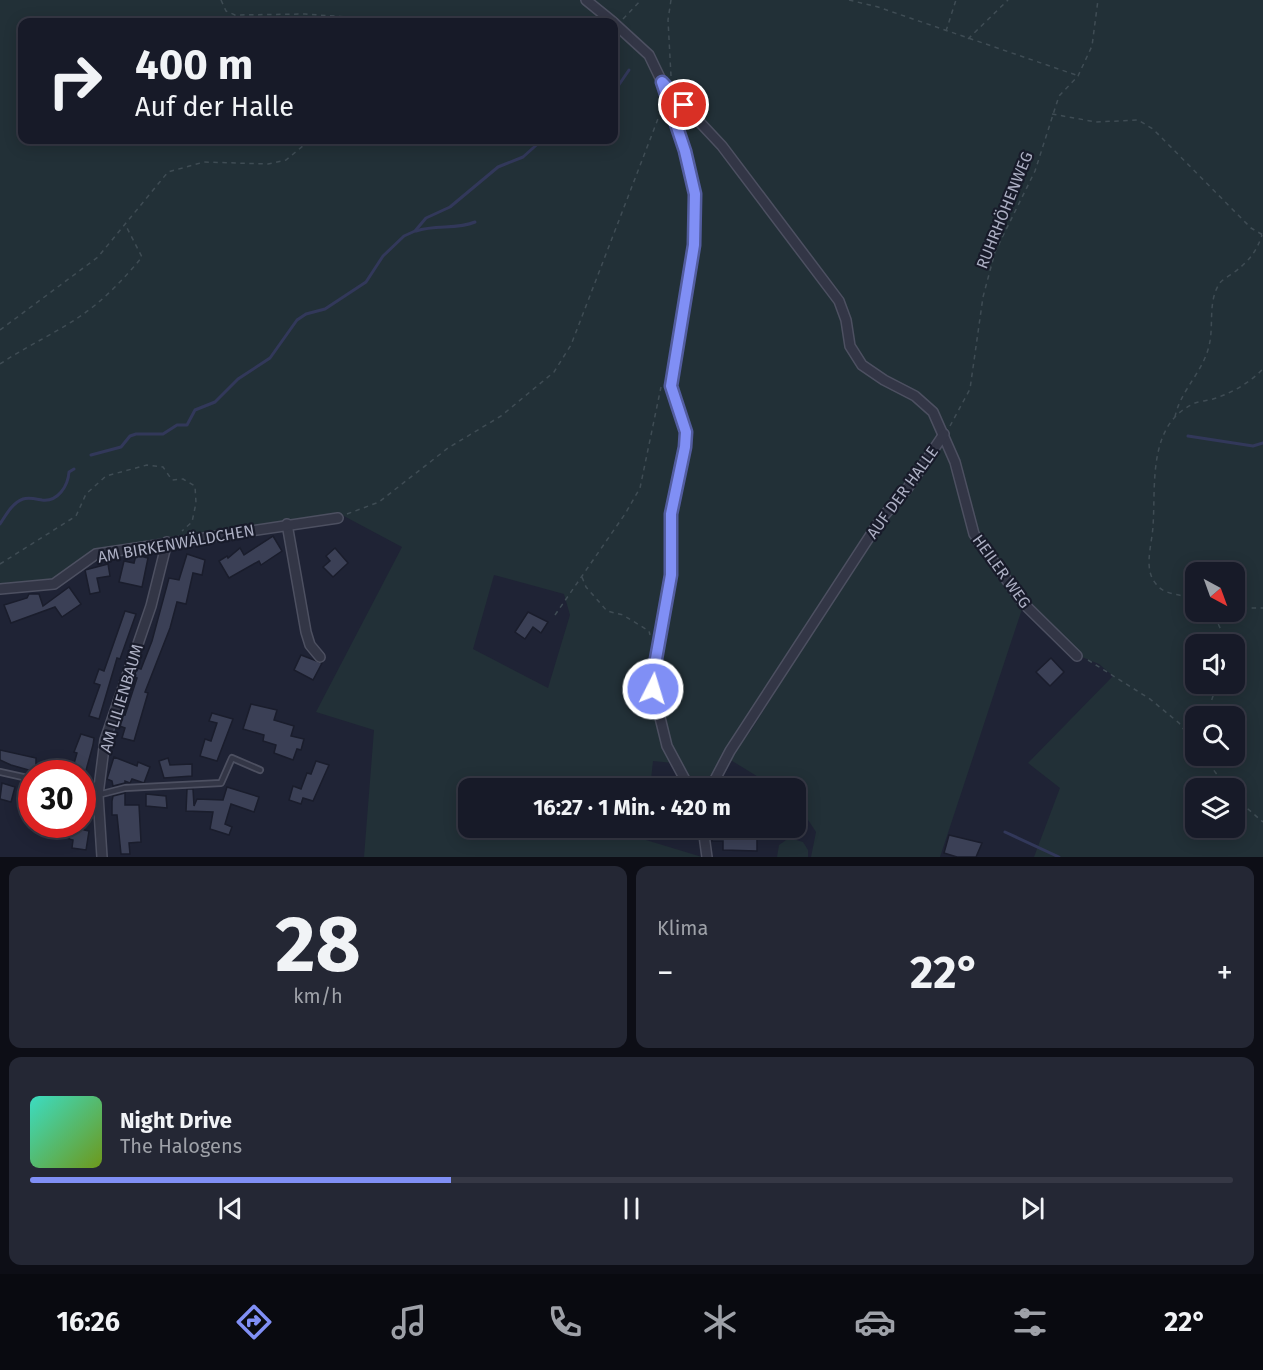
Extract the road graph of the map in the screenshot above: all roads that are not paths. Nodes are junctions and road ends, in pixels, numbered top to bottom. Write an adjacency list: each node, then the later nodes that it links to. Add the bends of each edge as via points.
1 (586, 0): 2 (street, AUF DER HALLE)
2 (608, 18)
3 (618, 27): 4 (street, AUF DER HALLE, via 649,55)
4 (669, 94): 5 (street, AUF DER HALLE, via 722,146 839,301 850,346 862,365 933,411); 15 (street, AUF DER HALLE, via 695,194 694,245 671,386 686,432 671,514 671,575 653,689 668,746)
5 (944, 434): 10 (street, HEILER WEG, via 974,534 1023,603); 16 (street, AUF DER HALLE, via 907,489 881,519)
6 (338, 518): 7 (street, AM BIRKENWÄLDCHEN)
7 (287, 524): 8 (street, AM BIRKENWÄLDCHEN); 11 (street, via 306,632)
8 (167, 543): 9 (street, AM BIRKENWÄLDCHEN, via 96,555 54,584); 17 (street, AM LILIENBAUM, via 151,606 105,740)
9 (0, 589)
10 (1077, 656)
11 (320, 657)
12 (260, 770): 17 (lane, via 232,758 221,783 125,788)
13 (0, 772): 14 (lane)
14 (18, 776)
15 (684, 778)
16 (716, 778)
17 (98, 795): 19 (street, AM LILIENBAUM)
18 (704, 838): 20 (street)
19 (102, 857)
20 (707, 857)

